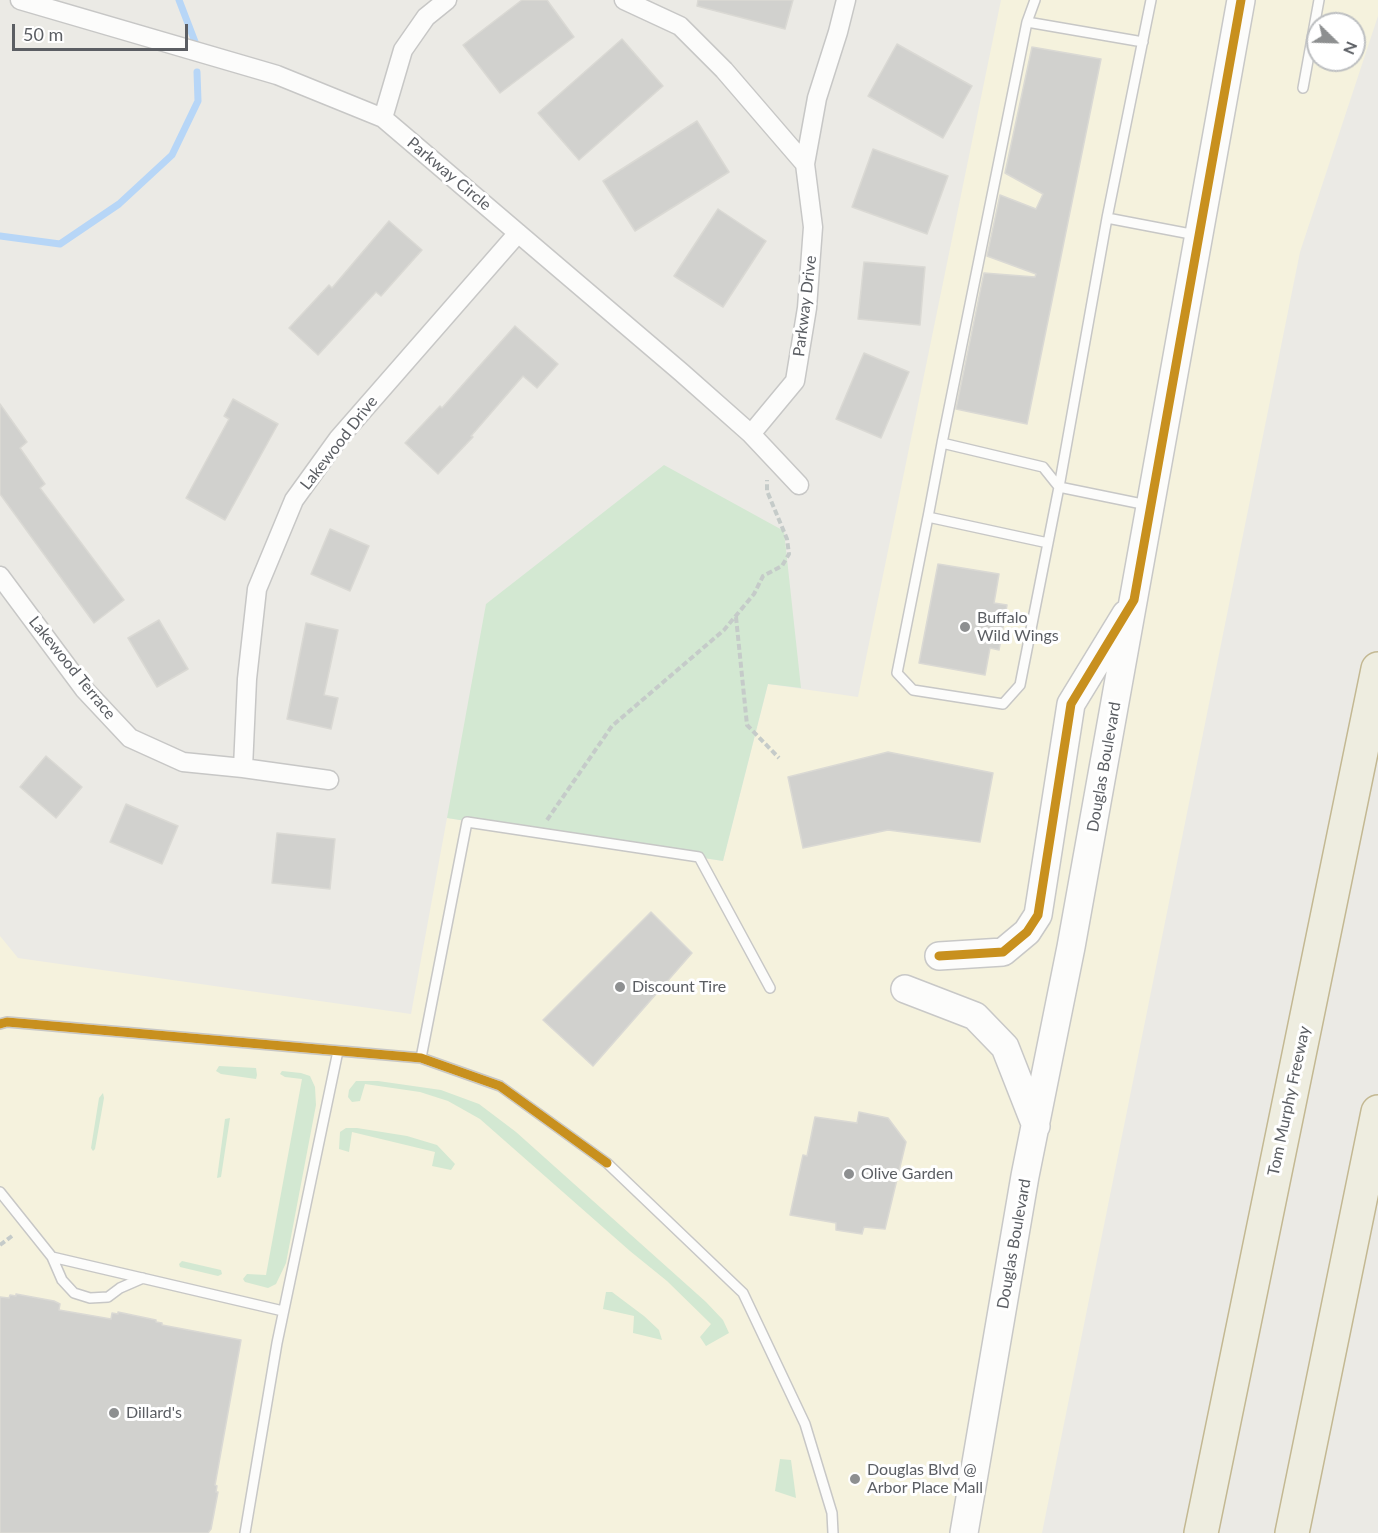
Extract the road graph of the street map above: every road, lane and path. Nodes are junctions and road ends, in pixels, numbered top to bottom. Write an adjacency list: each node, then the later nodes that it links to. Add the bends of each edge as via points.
1 (20, 0): 12 (street, Parkway Circle, via 277,75)
2 (447, 0): 12 (street, via 426,17 403,50)
3 (624, 0): 13 (street, via 680,26 724,70)
4 (846, 0): 13 (street, Parkway Drive, via 817,98)
5 (1035, 0): 9 (lane)
6 (1151, 0): 10 (lane)
7 (1241, 0): 16 (main road, Douglas Boulevard)
8 (1319, 0): 11 (lane)
9 (1027, 22): 10 (lane); 18 (lane)
10 (1143, 42): 14 (lane)
11 (1303, 88)
12 (383, 118): 15 (street, Parkway Circle)
13 (805, 164): 17 (street, Parkway Drive, via 813,227 807,308 795,381)
14 (1107, 218): 16 (lane); 21 (lane)
15 (518, 233): 17 (street, Parkway Circle); 30 (street, Lakewood Drive, via 338,439 294,500 257,589)
16 (1200, 235): 22 (main road, Douglas Boulevard)
17 (751, 434): 19 (street, Parkway Circle)
18 (942, 443): 21 (lane, via 1043,467); 23 (lane)
19 (768, 452): 20 (street, Parkway Circle); 27 (path, via 767,491 787,539 789,554 782,566 764,576)
20 (799, 485)
21 (1059, 487): 22 (lane); 24 (lane)
22 (1151, 506): 26 (main road, Douglas Boulevard)
23 (928, 518): 24 (lane); 24 (lane, via 897,673 913,690 1003,704 1020,685)
24 (1048, 543)
25 (0, 576): 30 (street, Lakewood Terrace, via 84,689 130,738 183,762)
26 (1134, 600): 33 (main road, via 1071,704 1038,915 1027,932 1003,952); 40 (main road, Douglas Boulevard)
27 (736, 616): 29 (path, via 747,725); 32 (path, via 612,726)
28 (1378, 669): 50 (highway, Tom Murphy Freeway)
29 (779, 758)
30 (243, 768): 31 (street, Lakewood Terrace)
31 (329, 780)
32 (538, 832): 34 (lane, via 699,857); 38 (lane, via 467,822)
33 (939, 956)
34 (770, 988)
35 (905, 990): 40 (main road, via 975,1016 1005,1047)
36 (0, 1023): 37 (lane)
37 (338, 1051): 38 (lane); 46 (lane)
38 (422, 1058): 48 (lane, via 500,1086 608,1163 743,1293 805,1424 832,1513)
39 (1378, 1112): 51 (highway)
40 (1035, 1126): 49 (main road, Douglas Boulevard)
41 (0, 1192): 44 (lane)
42 (12, 1236): 43 (path)
43 (0, 1245)
44 (52, 1257): 45 (lane); 45 (lane, via 62,1280 74,1293 90,1298 108,1297)
45 (143, 1278): 46 (lane)
46 (284, 1311): 47 (lane)
47 (245, 1533)
48 (833, 1533)
49 (964, 1533)
50 (1201, 1533)
51 (1292, 1533)

